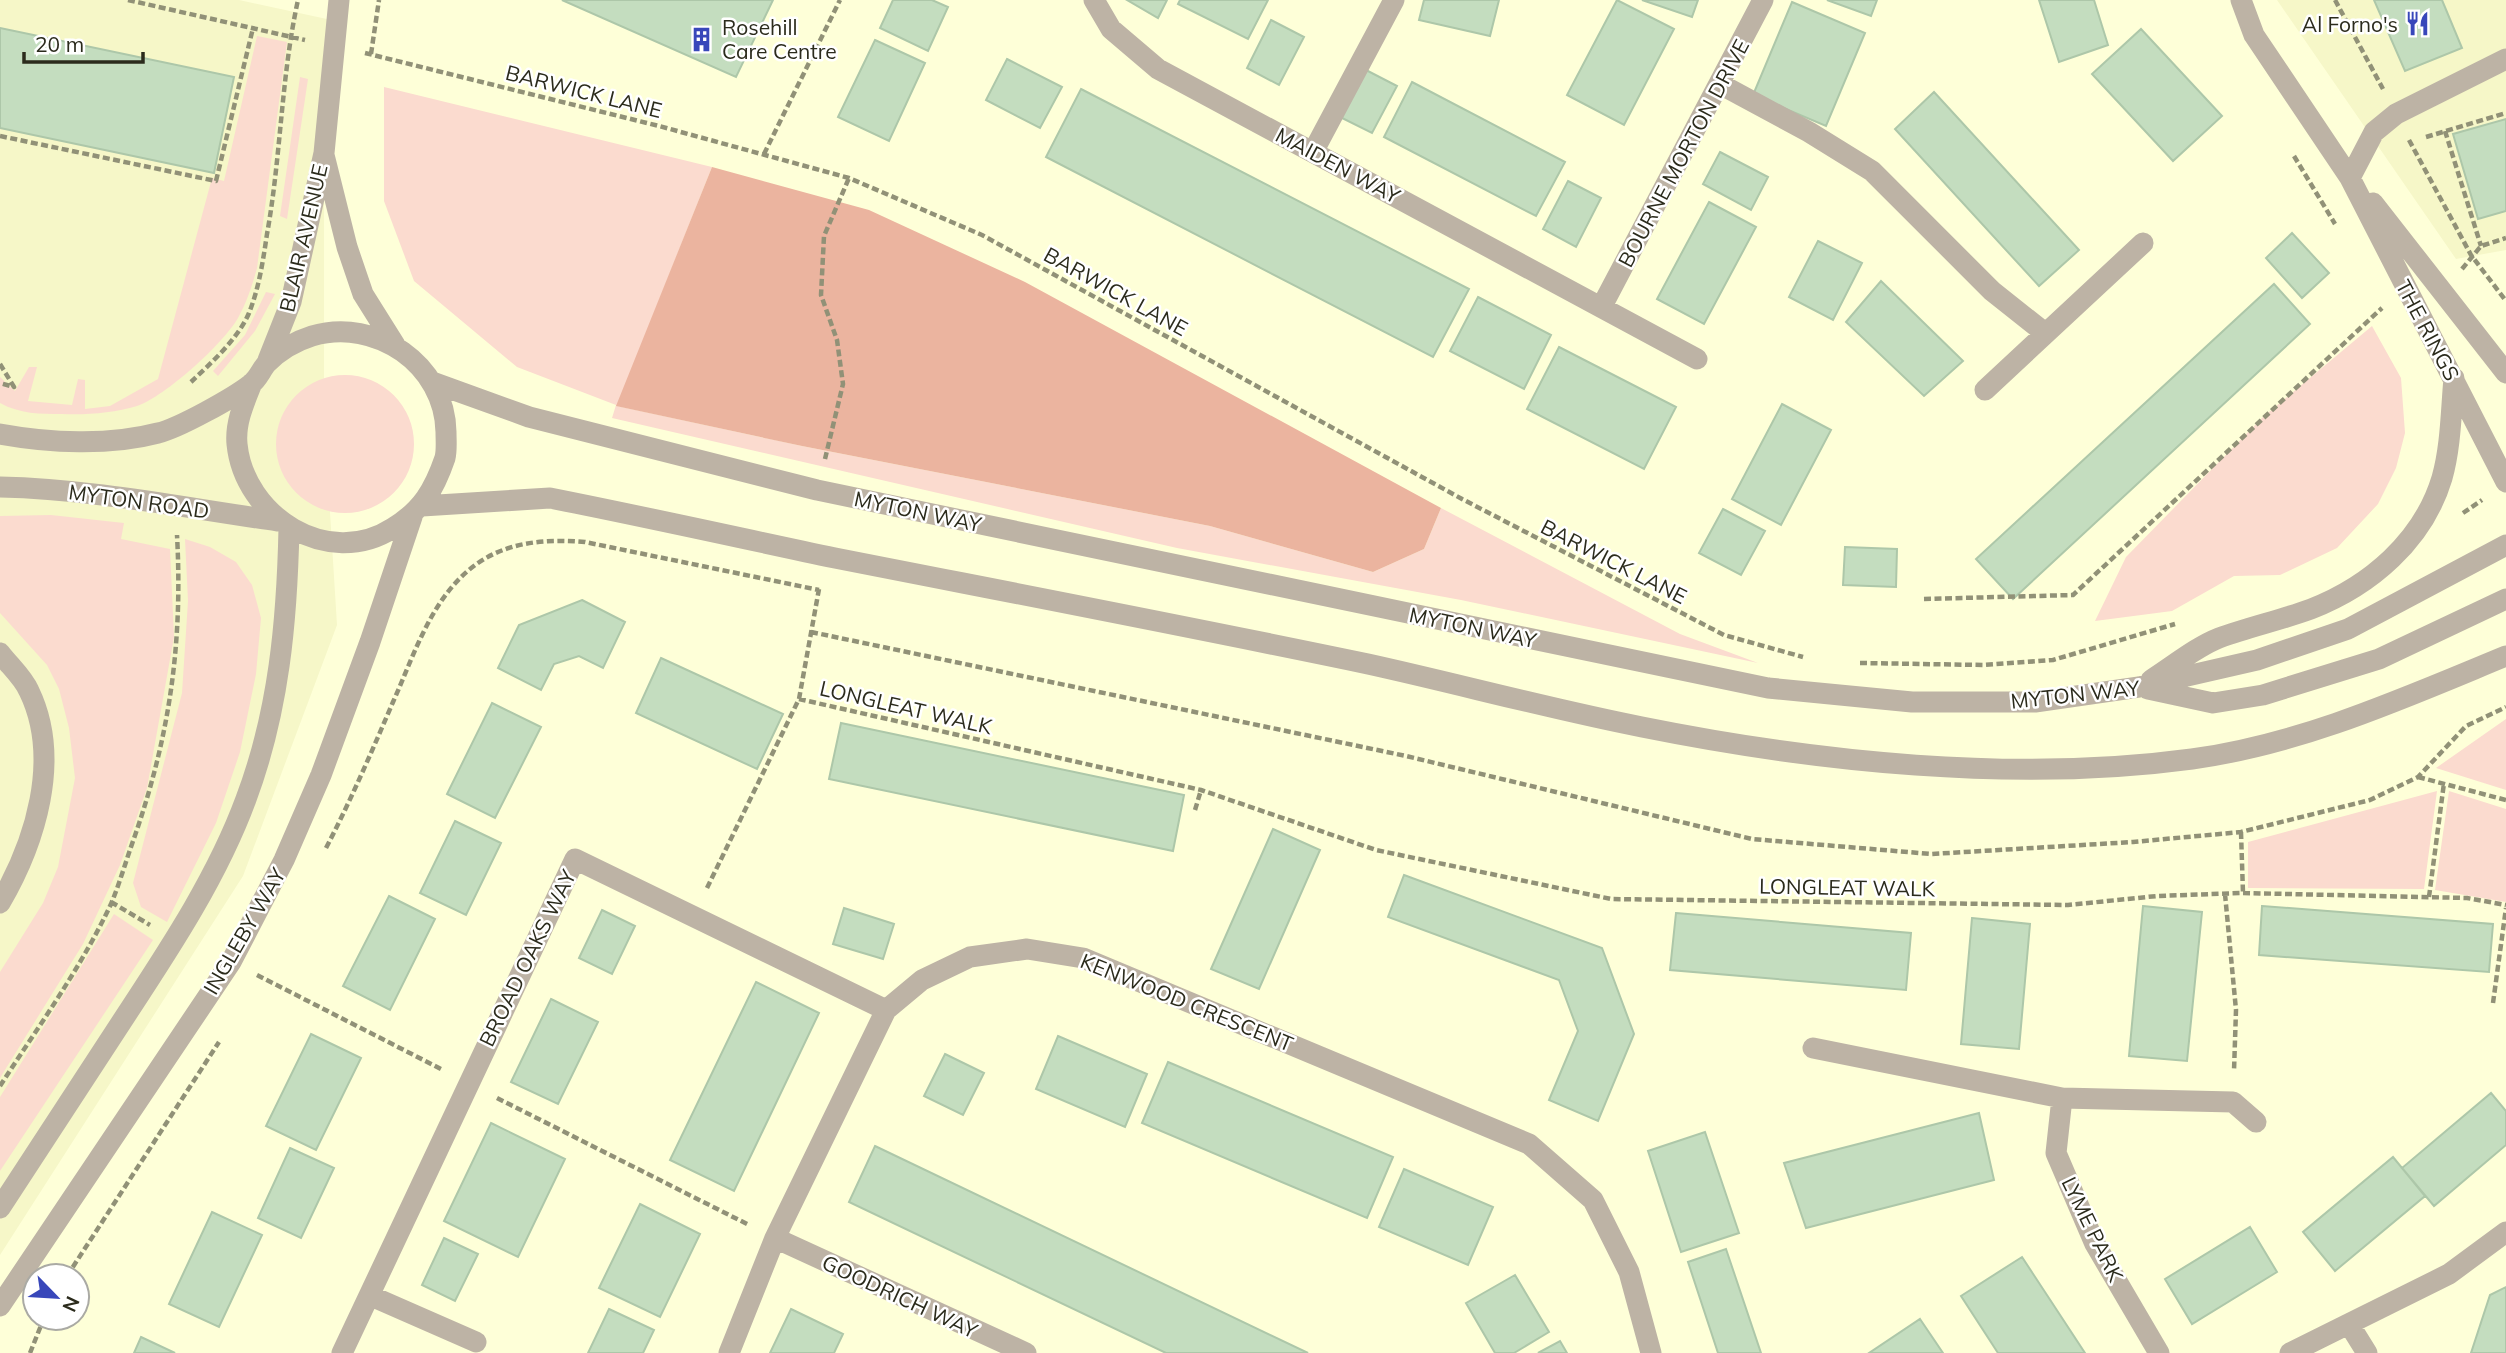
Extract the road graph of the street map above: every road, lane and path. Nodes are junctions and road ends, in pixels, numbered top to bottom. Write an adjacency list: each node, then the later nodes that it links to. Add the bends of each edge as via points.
1 (128, 0): 10 (path, BARWICK LANE)
2 (298, 0): 11 (path)
3 (339, 0): 12 (street, BLAIR AVENUE)
4 (379, 0): 13 (path)
5 (840, 0): 23 (path)
6 (1094, 0): 21 (street, MAIDEN WAY, via 1111,29 1158,69)
7 (1394, 0): 21 (street)
8 (1763, 0): 15 (street, BOURNE MORTON DRIVE)
9 (2241, 0): 25 (street, THE RINGS, via 2254,35)
10 (253, 28): 11 (path, BARWICK LANE); 18 (path, via 216,181)
11 (290, 36): 12 (path, BARWICK LANE); 43 (path, via 260,277 248,314 235,335)
12 (333, 46): 13 (path, BARWICK LANE); 22 (street, BLAIR AVENUE)
13 (371, 54): 23 (path, BARWICK LANE)
14 (2506, 59): 25 (street, via 2396,114 2374,132)
15 (1720, 84): 31 (street, BOURNE MORTON DRIVE); 33 (street, via 1872,171 1992,291)
16 (2506, 113): 17 (path)
17 (2445, 131): 19 (path); 29 (path)
18 (0, 136)
19 (2410, 141)
20 (2288, 146): 26 (path)
21 (1312, 152): 31 (street, MAIDEN WAY)
22 (324, 153): 34 (street, BLAIR AVENUE, via 363,294); 36 (street, BLAIR AVENUE, via 291,302)
23 (764, 154): 24 (path, BARWICK LANE)
24 (849, 178): 48 (path, via 824,236 821,295 837,340 843,384); 62 (path, BARWICK LANE, via 982,235 1438,487 1724,635)
25 (2350, 178): 38 (street, THE RINGS); 39 (street, THE RINGS)
26 (2339, 230)
27 (2506, 238): 29 (path)
28 (2143, 243): 33 (street)
29 (2481, 246): 30 (path, via 2471,255)
30 (2506, 301)
31 (1602, 306): 35 (street, MAIDEN WAY)
32 (2393, 314): 57 (path, via 2386,305 2073,595)
33 (2045, 333): 44 (street)
34 (395, 345): 36 (street, via 369,335 342,332 313,336); 40 (street)
35 (1697, 359)
36 (267, 363): 42 (street)
37 (0, 364): 41 (path, via 14,387)
38 (2506, 373)
39 (2454, 376): 46 (street, THE RINGS); 65 (street, via 2441,481 2427,513 2401,551 2374,575 2313,608 2217,639)
40 (432, 382): 48 (street, MYTON WAY, via 529,417); 49 (street, via 446,417 446,454 434,488)
41 (0, 383)
42 (252, 383): 45 (street, via 160,433 120,439 31,440); 51 (street, via 240,412 237,442 243,472 257,499)
43 (182, 388)
44 (1985, 390)
45 (0, 434)
46 (2506, 482): 50 (path)
47 (0, 487): 51 (street, MYTON ROAD, via 132,498)
48 (817, 490): 65 (street, MYTON WAY, via 1768,688 1912,702 2035,702)
49 (417, 511): 51 (street, via 387,532 361,541 332,542); 55 (street, via 550,498); 93 (street, INGLEBY WAY, via 284,860 231,962)
50 (2456, 519)
51 (283, 524): 89 (street, via 287,602 281,664 262,750 227,845 174,941)
52 (164, 533): 85 (path, via 177,536 180,592 170,715 155,782 111,902 83,957)
53 (528, 543): 56 (path, via 585,542)
54 (2506, 545): 65 (street, MYTON WAY, via 2347,629 2258,660)
55 (826, 556): 56 (path); 60 (street, via 1369,664 1641,727 1878,762 2090,767 2193,759 2358,718)
56 (819, 590): 59 (path)
57 (1924, 599)
58 (2506, 599): 65 (street, via 2379,659 2263,695 2213,703)
59 (811, 632): 66 (path); 73 (path, via 1406,756 1752,839 1931,854)
60 (2506, 656)
61 (2, 657): 77 (street, via 29,691 44,755 30,839)
62 (1813, 660)
63 (2053, 660): 64 (path, via 1984,665)
64 (1851, 662)
65 (2139, 687)
66 (799, 699): 70 (path, LONGLEAT WALK); 79 (path, LONGLEAT WALK)
67 (2506, 707): 68 (path, via 2466,726)
68 (2418, 778): 69 (path); 73 (path, via 2370,800)
69 (2444, 783): 71 (path); 76 (path)
70 (1202, 790): 72 (path); 75 (path, LONGLEAT WALK, via 1376,850 1611,900 2068,905)
71 (2506, 800)
72 (1195, 810)
73 (2241, 832): 74 (path)
74 (2243, 893): 75 (path, LONGLEAT WALK); 76 (path, LONGLEAT WALK)
75 (2225, 894): 87 (path, via 2236,1010)
76 (2429, 897): 78 (path, LONGLEAT WALK, via 2467,898)
77 (0, 903)
78 (2506, 907): 81 (path)
79 (693, 917): 82 (street, BROAD OAKS WAY); 84 (street, BROAD OAKS WAY, via 575,859)
80 (258, 976): 84 (path)
81 (2493, 1003)
82 (886, 1010): 91 (street, KENWOOD CRESCENT); 101 (street, KENWOOD CRESCENT, via 922,980 970,957 1027,949 1083,958 1529,1144 1593,1200 1629,1272)
83 (1813, 1048): 86 (street)
84 (467, 1083): 91 (path); 92 (street, BROAD OAKS WAY)
85 (0, 1086)
86 (2062, 1098): 87 (street); 102 (street, LYME PARK, via 2056,1153 2095,1244)
87 (2233, 1102): 88 (street)
88 (2256, 1122)
89 (0, 1208)
90 (2506, 1232): 94 (street, via 2449,1274)
91 (775, 1238): 99 (street, KENWOOD CRESCENT); 100 (street, GOODRICH WAY)
92 (371, 1296): 96 (street); 98 (street, BROAD OAKS WAY)
93 (0, 1306)
94 (2348, 1324): 103 (street); 104 (street)
95 (38, 1332): 97 (path)
96 (476, 1342)
97 (30, 1353)
98 (342, 1353)
99 (729, 1353)
100 (1026, 1353)
101 (1651, 1353)
102 (2158, 1353)
103 (2290, 1353)
104 (2367, 1353)

